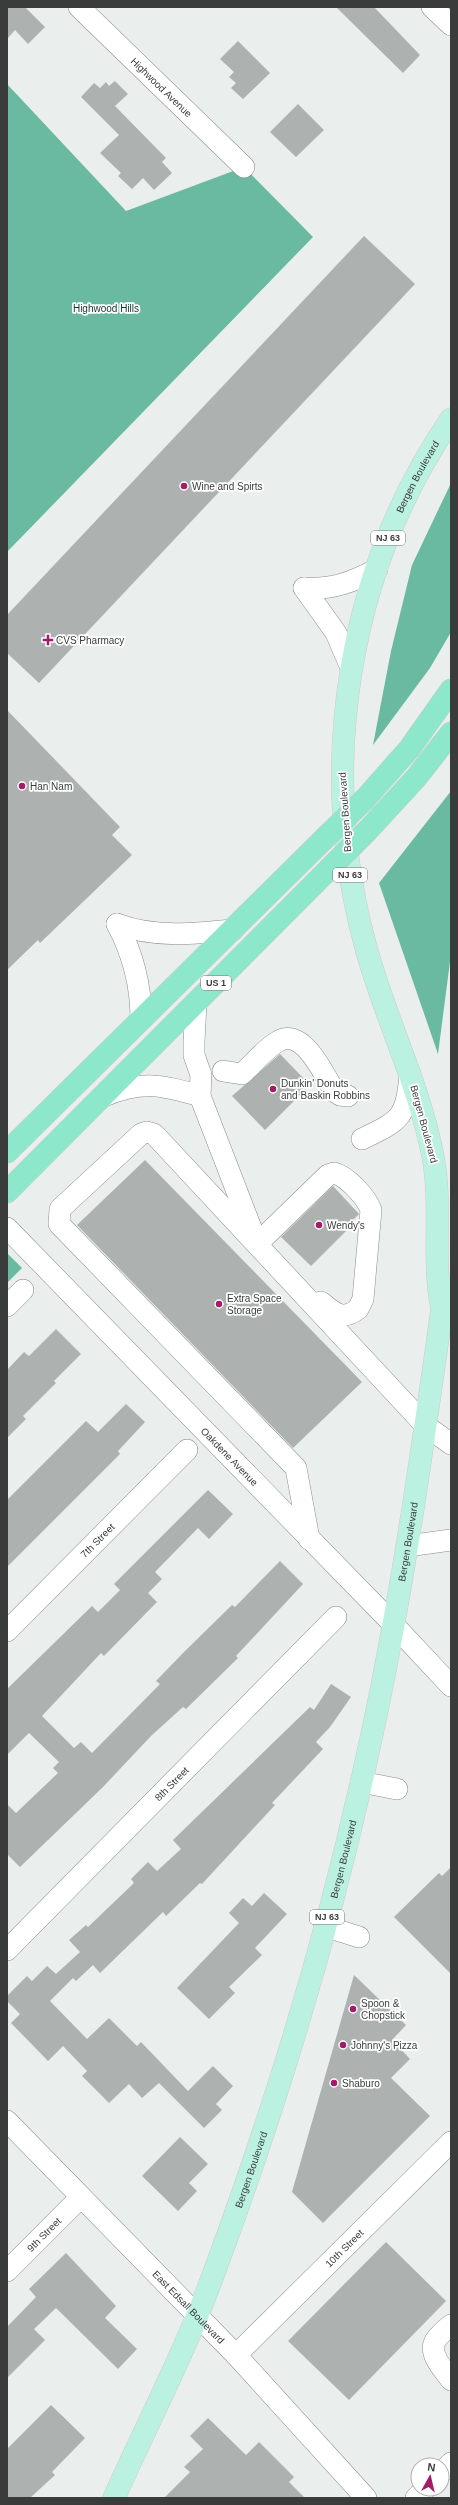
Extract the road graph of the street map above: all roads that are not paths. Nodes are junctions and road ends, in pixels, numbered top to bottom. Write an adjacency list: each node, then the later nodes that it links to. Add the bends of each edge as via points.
1 (432, 7): 3 (street)
2 (89, 11): 4 (street, Highwood Avenue)
3 (451, 26)
4 (244, 167)
5 (451, 419): 6 (main road, Bergen Boulevard / NJ 63, via 411,488)
6 (377, 569): 7 (main road, Bergen Boulevard / NJ 63, via 361,617); 7 (street, via 346,584 319,589 304,588 336,633)
7 (351, 668): 14 (main road, Bergen Boulevard / NJ 63, via 342,766 348,859 365,944)
8 (451, 690): 10 (highway, US 1, bridge, via 410,748 365,799)
9 (451, 733): 11 (highway, US 1, bridge, via 416,778 368,830)
10 (233, 930): 12 (highway, US 1); 12 (street, via 160,934 137,931 117,924 136,971)
11 (196, 1003): 15 (highway, US 1); 16 (street, via 194,1055 201,1075)
12 (141, 1019): 19 (highway, US 1)
13 (223, 1071): 17 (street, via 242,1074 277,1042 291,1039 305,1045 334,1091)
14 (410, 1074): 18 (street, via 408,1104 400,1116 389,1126); 27 (main road, Bergen Boulevard / NJ 63, via 434,1160 439,1212 437,1284)
15 (104, 1096): 16 (street, via 134,1086 161,1085); 20 (highway, US 1)
16 (200, 1096): 22 (street)
17 (348, 1096)
18 (362, 1138)
19 (7, 1152)
20 (7, 1192)
21 (7, 1228): 31 (street, Oakdene Avenue)
22 (257, 1244): 23 (street); 23 (street, via 331,1173 342,1177 368,1203 371,1215 364,1293 358,1309 348,1315 336,1315); 31 (street, via 154,1134 147,1132 141,1134 60,1209 59,1224 296,1468)
23 (284, 1272): 28 (street)
24 (451, 1288): 27 (main road, Bergen Boulevard / NJ 63)
25 (23, 1290): 26 (street)
26 (7, 1306)
27 (442, 1309): 28 (main road, Bergen Boulevard / NJ 63)
28 (426, 1426): 29 (street); 33 (main road, Bergen Boulevard / NJ 63)
29 (451, 1444)
30 (187, 1450): 36 (street, 7th Street)
31 (309, 1539): 35 (street, Oakdene Avenue)
32 (451, 1540): 33 (street)
33 (407, 1546): 35 (main road, Bergen Boulevard / NJ 63)
34 (336, 1618): 42 (street, 8th Street)
35 (393, 1624): 37 (street, Oakdene Avenue); 38 (main road, Bergen Boulevard / NJ 63)
36 (7, 1631)
37 (451, 1686)
38 (361, 1782): 39 (street); 40 (main road, Bergen Boulevard / NJ 63)
39 (397, 1789)
40 (324, 1926): 41 (street); 47 (main road, Bergen Boulevard / NJ 63, via 266,2122)
41 (359, 1937)
42 (7, 1950)
43 (7, 2121): 45 (street, East Edsall Boulevard)
44 (451, 2142): 49 (street, 10th Street)
45 (81, 2197): 46 (street, 9th Street); 47 (street, East Edsall Boulevard)
46 (7, 2271)
47 (198, 2316): 49 (street, East Edsall Boulevard); 51 (main road, Bergen Boulevard / NJ 63)
48 (451, 2325): 50 (street, via 435,2341 434,2348 438,2363)
49 (236, 2355): 52 (street, East Edsall Boulevard)
50 (451, 2380)
51 (114, 2498)
52 (366, 2498)

